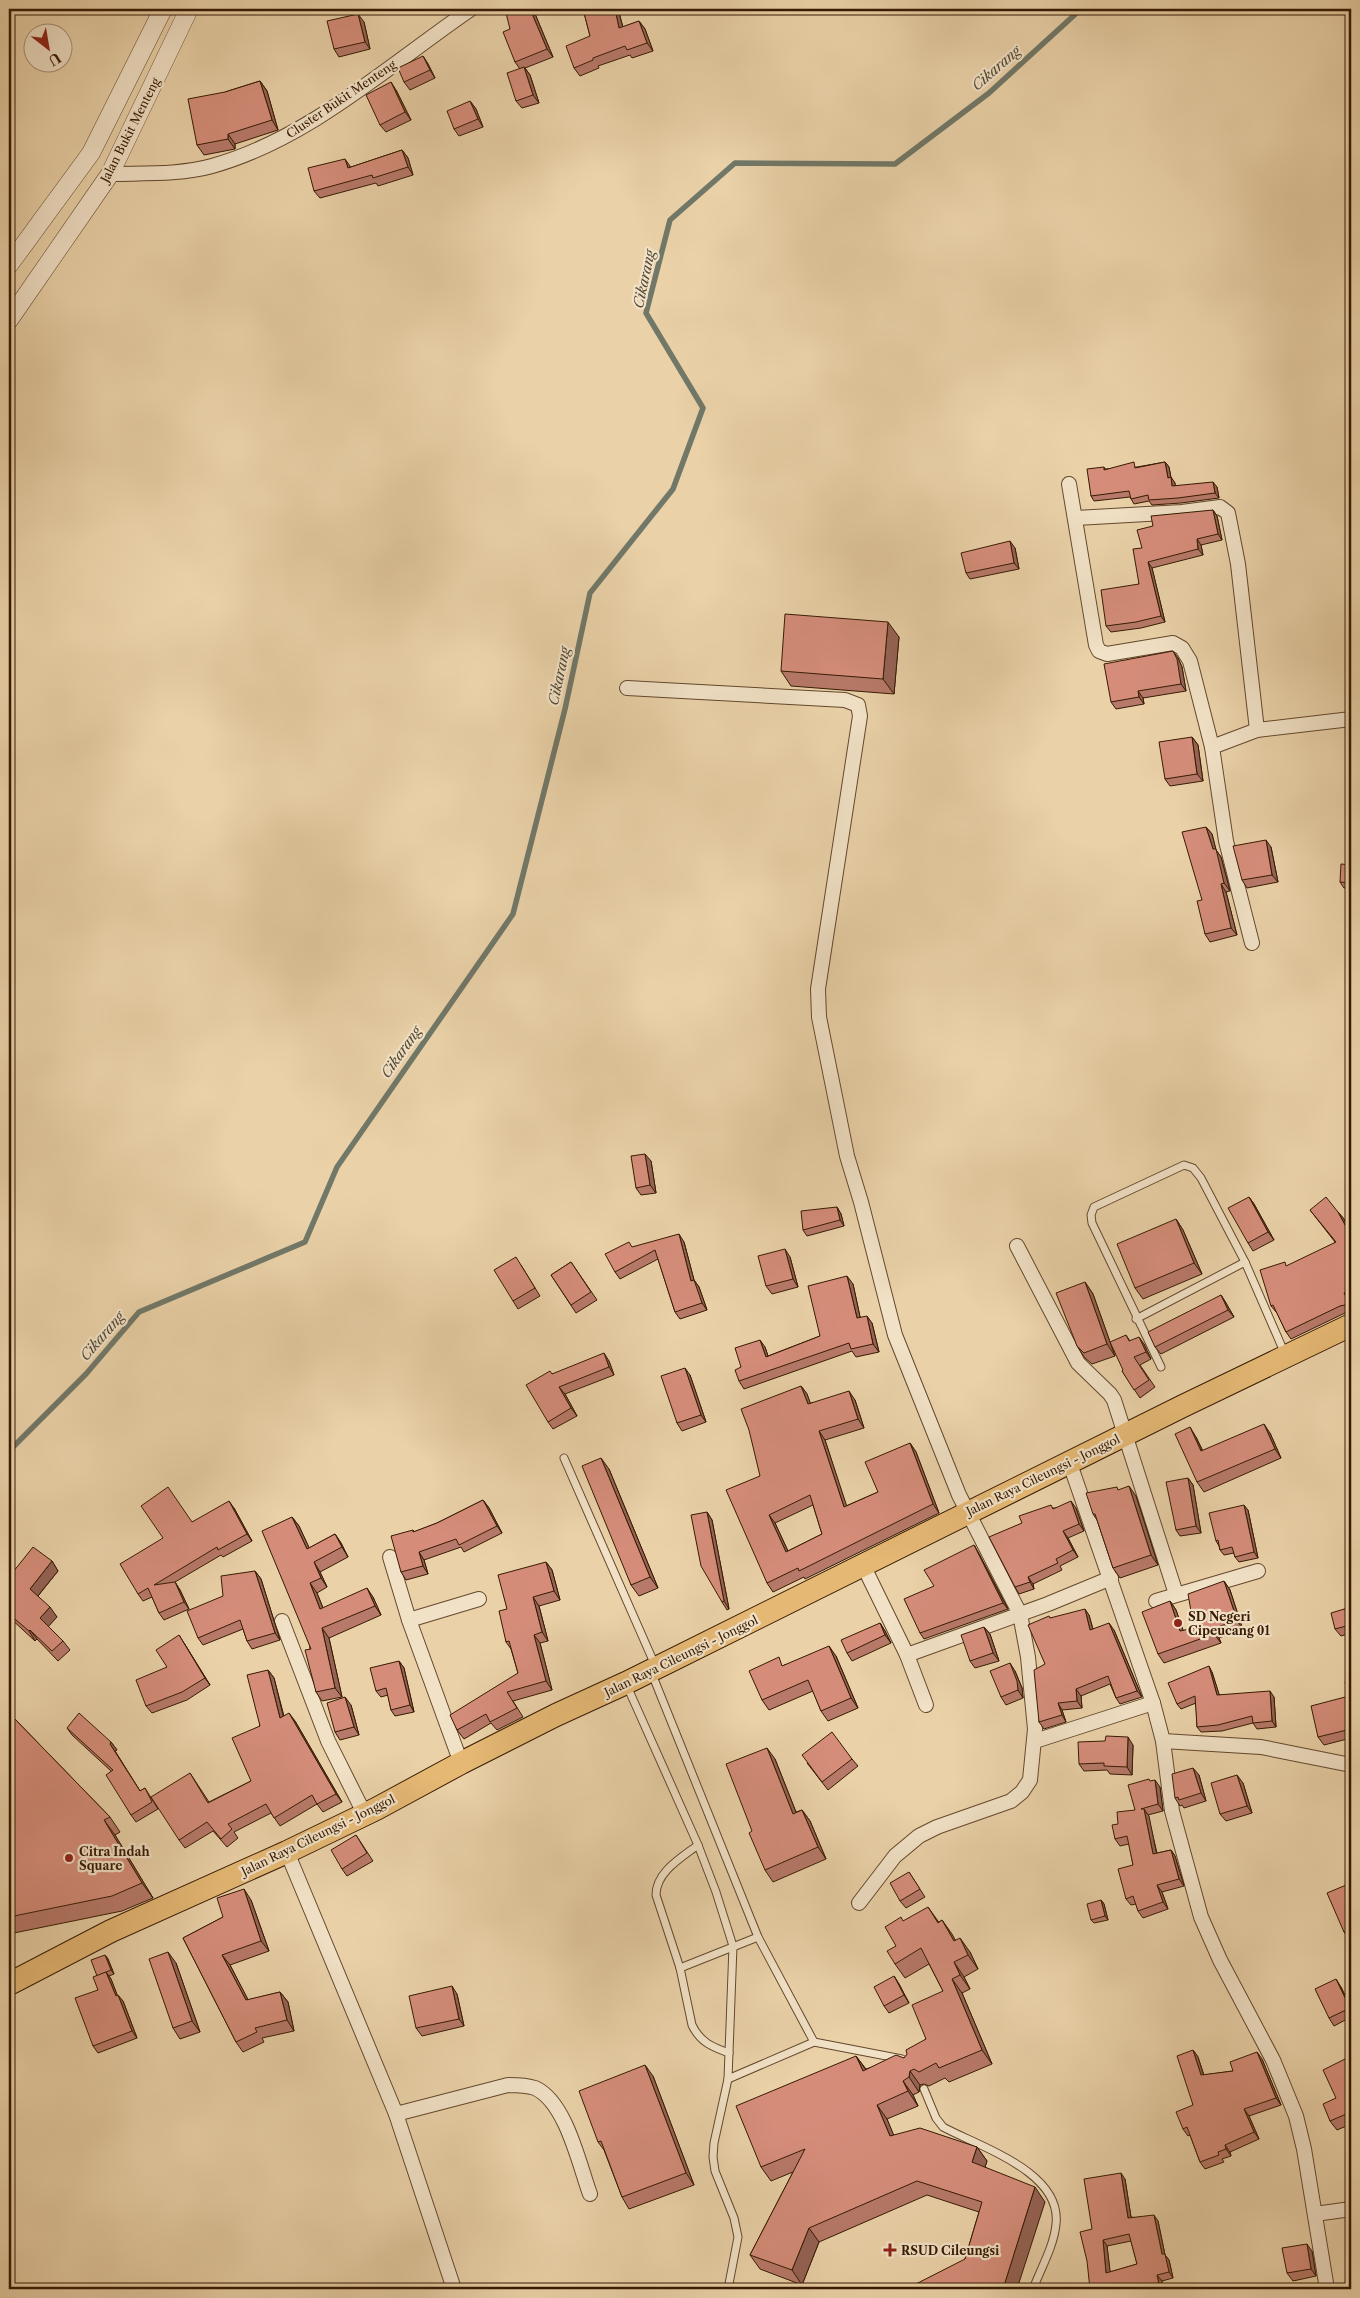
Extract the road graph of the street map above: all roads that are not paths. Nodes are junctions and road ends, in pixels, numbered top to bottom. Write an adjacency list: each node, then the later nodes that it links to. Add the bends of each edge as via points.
1 (163, 9): 5 (street, Jalan Bukit Menteng, via 91,153)
2 (189, 9): 4 (street, Jalan Bukit Menteng)
3 (471, 9): 4 (street, Cluster Bukit Menteng, via 325,113 274,144 198,169)
4 (110, 174): 6 (street, Jalan Bukit Menteng)
5 (9, 265)
6 (9, 320)
7 (1069, 484): 8 (street)
8 (1076, 518): 11 (street, via 1220,507 1228,513 1238,564); 12 (street, via 1099,652 1106,654 1173,643 1182,648 1190,661)
9 (628, 688): 23 (street, via 845,700 858,704 860,716 818,989 819,1017 847,1156 895,1335)
10 (1351, 718): 11 (street)
11 (1256, 730): 12 (street)
12 (1212, 747): 13 (street, via 1226,841)
13 (1252, 944)
14 (1017, 1246): 20 (street, via 1078,1364 1114,1400)
15 (1245, 1262): 16 (lane); 16 (lane, via 1193,1168 1184,1165 1094,1207 1090,1215 1092,1223); 18 (lane)
16 (1136, 1319): 19 (lane)
17 (1351, 1324): 18 (main road, Jalan Raya Cileungsi - Jonggol)
18 (1286, 1357): 20 (main road, Jalan Raya Cileungsi - Jonggol)
19 (1161, 1367)
20 (1126, 1434): 22 (main road, Jalan Raya Cileungsi - Jonggol); 28 (street)
21 (564, 1458): 35 (lane)
22 (1070, 1464): 23 (main road, Jalan Raya Cileungsi - Jonggol); 27 (street)
23 (968, 1512): 25 (main road, Jalan Raya Cileungsi - Jonggol); 31 (street)
24 (390, 1556): 32 (street)
25 (863, 1565): 34 (street); 35 (main road, Jalan Raya Cileungsi - Jonggol)
26 (1258, 1571): 28 (street)
27 (1111, 1578): 31 (street); 37 (street)
28 (1176, 1594): 30 (street)
29 (479, 1599): 32 (street)
30 (1156, 1601)
31 (1020, 1614): 34 (street); 39 (street, via 1028,1657)
32 (409, 1620): 41 (street)
33 (282, 1621): 43 (street, via 328,1741)
34 (907, 1655): 38 (street)
35 (654, 1669): 36 (main road, Jalan Raya Cileungsi - Jonggol); 47 (lane)
36 (626, 1683): 41 (main road, Jalan Raya Cileungsi - Jonggol); 44 (lane)
37 (1153, 1703): 39 (street); 40 (street)
38 (926, 1705)
39 (1035, 1741): 46 (street, via 1030,1780 1022,1792 1011,1801 919,1836 895,1856)
40 (1163, 1741): 42 (street, via 1261,1747); 59 (street, via 1172,1812 1202,1917 1296,2116)
41 (461, 1763): 43 (main road, Jalan Raya Cileungsi - Jonggol)
42 (1351, 1765)
43 (364, 1813): 45 (main road, Jalan Raya Cileungsi - Jonggol)
44 (698, 1845): 48 (lane); 49 (lane, via 671,1865 659,1880 656,1890)
45 (287, 1852): 50 (main road, Jalan Raya Cileungsi - Jonggol, via 111,1931); 56 (street)
46 (859, 1903)
47 (758, 1937): 48 (lane); 51 (lane)
48 (733, 1946): 49 (lane); 52 (lane)
49 (680, 1968): 52 (lane, via 696,2033 706,2044)
50 (9, 1984)
51 (814, 2042): 53 (lane, via 898,2057); 54 (lane)
52 (729, 2053): 54 (lane)
53 (908, 2063)
54 (728, 2079): 61 (lane, via 713,2157 738,2237)
55 (924, 2089): 62 (lane, via 943,2127 1022,2168 1051,2195 1057,2212 1056,2225)
56 (396, 2114): 57 (street, via 508,2085 535,2088 553,2102 567,2130); 60 (street)
57 (590, 2194)
58 (1351, 2208): 59 (street)
59 (1315, 2214): 63 (street)
60 (454, 2289)
61 (728, 2289)
62 (1033, 2289)
63 (1327, 2289)

